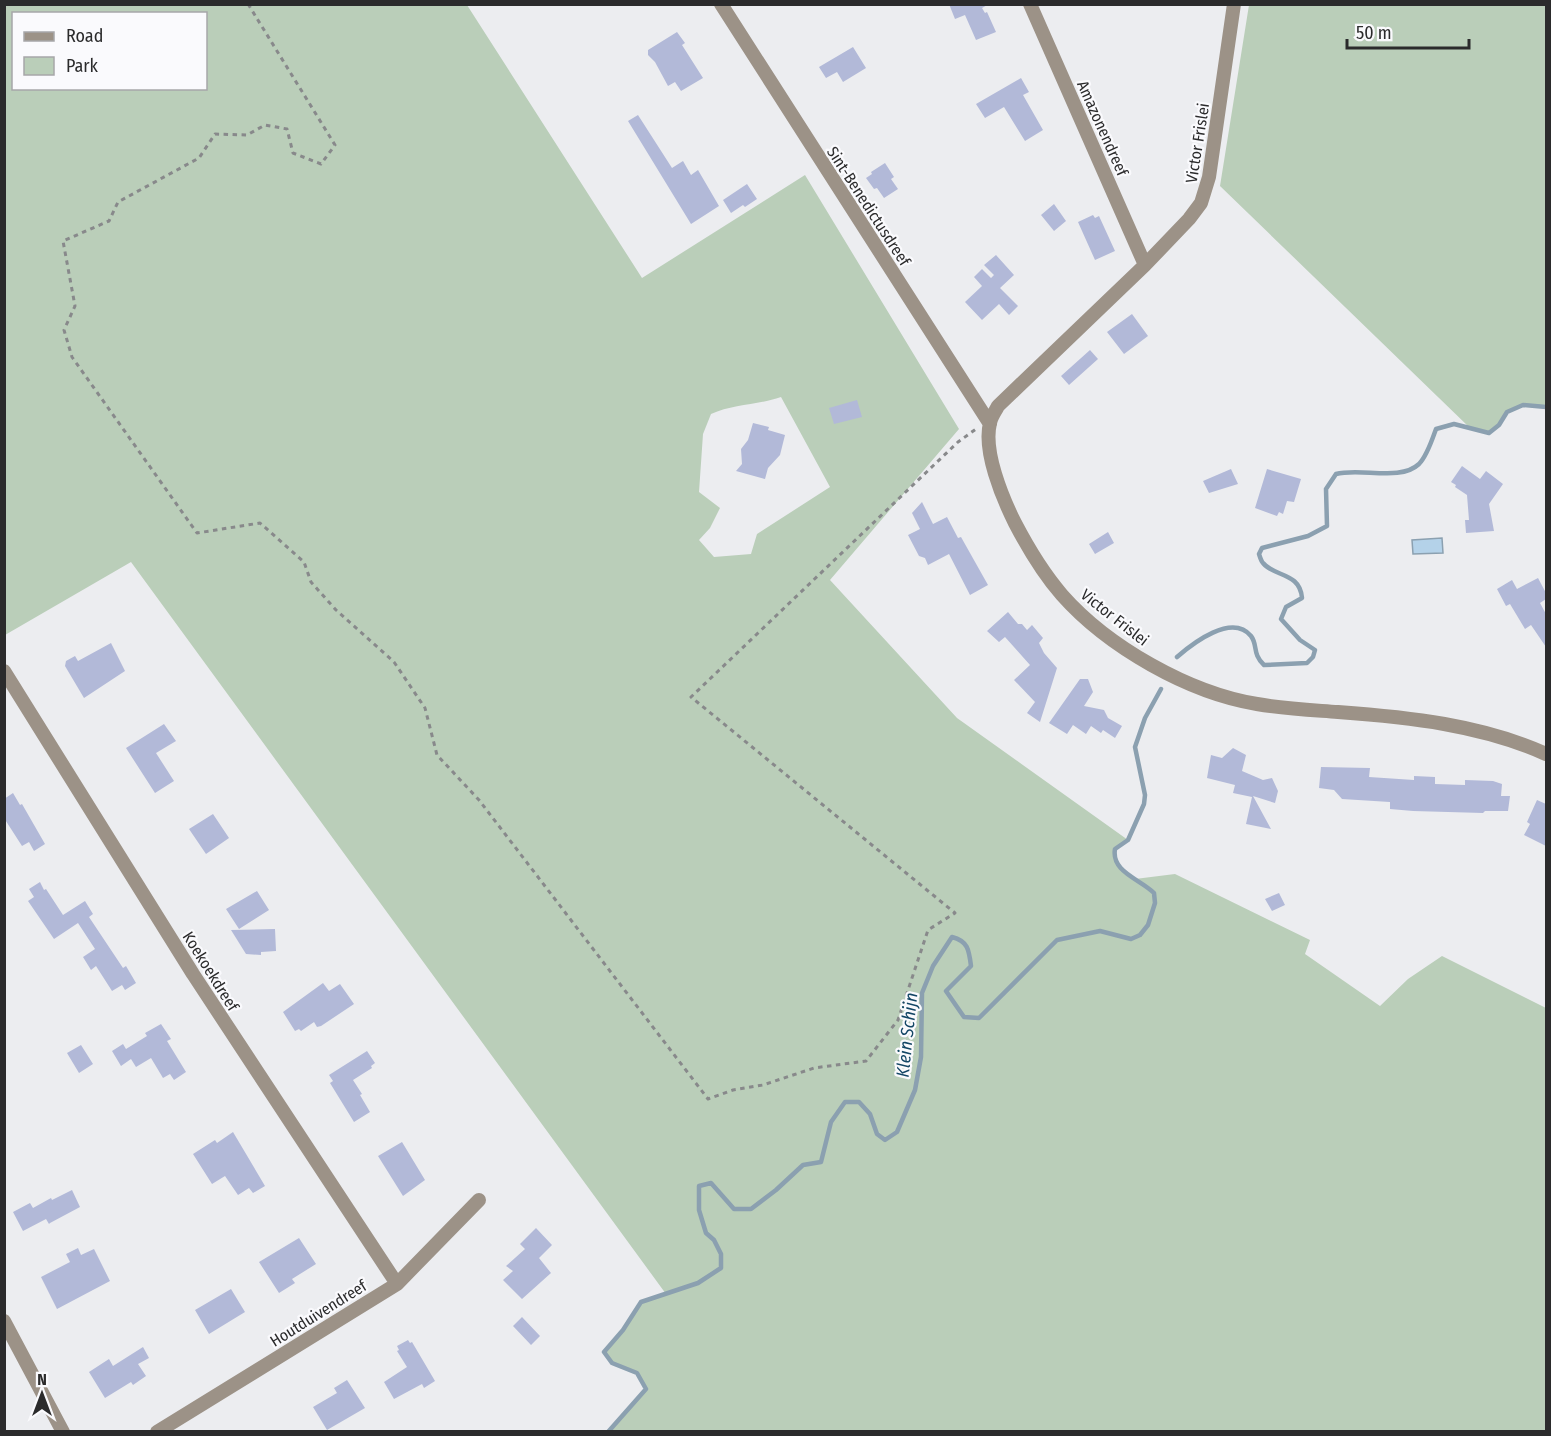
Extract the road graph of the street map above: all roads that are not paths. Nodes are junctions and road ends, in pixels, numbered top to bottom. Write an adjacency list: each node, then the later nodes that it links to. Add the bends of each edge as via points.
1 (721, 4): 5 (street, Sint-Benedictusdreef)
2 (1030, 4): 4 (street, Amazonendreef)
3 (1234, 4): 4 (street, Victor Frislei, via 1207,189 1189,219)
4 (1145, 265): 5 (street, Victor Frislei, via 998,406)
5 (990, 424): 7 (street, Victor Frislei, via 991,450 1005,504 1033,556 1061,594 1127,650 1201,688 1237,700 1431,722 1495,736)
6 (4, 671): 9 (street, Koekoekdreef, via 193,974)
7 (1546, 754)
8 (479, 1200): 9 (street, Houtduivendreef)
9 (397, 1284): 12 (street, Houtduivendreef)
10 (4, 1322): 11 (street)
11 (63, 1431)
12 (157, 1431)

